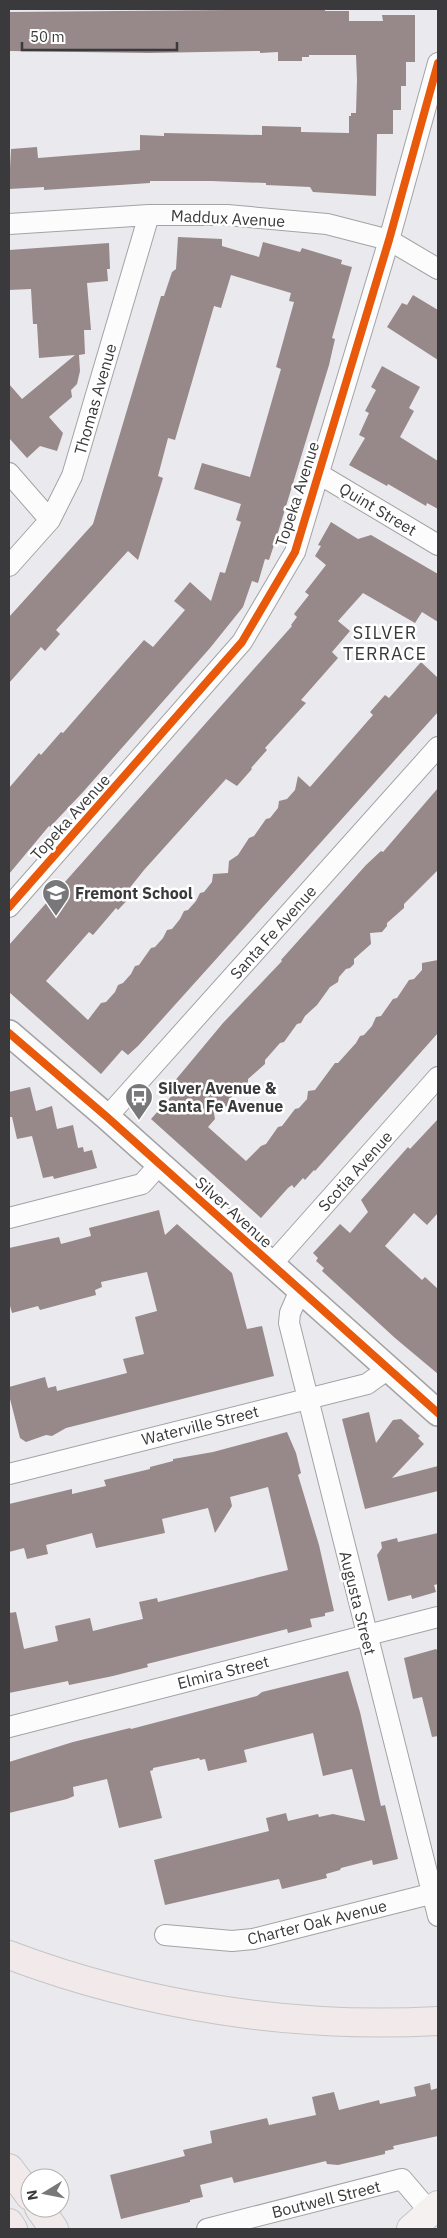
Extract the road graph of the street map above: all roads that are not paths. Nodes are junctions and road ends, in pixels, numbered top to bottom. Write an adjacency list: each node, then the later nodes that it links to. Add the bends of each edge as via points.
1 (438, 63): 4 (street, Topeka Avenue)
2 (149, 215): 3 (street, Maddux Avenue); 4 (street, Maddux Avenue, via 227,215 327,224); 8 (street, Thomas Avenue, via 72,476)
3 (9, 224)
4 (389, 240): 5 (street, Maddux Avenue); 7 (street, Topeka Avenue)
5 (438, 269)
6 (9, 473): 8 (street)
7 (319, 474): 9 (street, Quint Street); 12 (street, Topeka Avenue, via 295,552 242,642)
8 (50, 520): 10 (street, Thomas Avenue)
9 (438, 545)
10 (9, 566)
11 (438, 747): 15 (street, Santa Fe Avenue)
12 (9, 907)
13 (9, 1033): 15 (street, Silver Avenue)
14 (438, 1077): 18 (street, Scotia Avenue)
15 (108, 1117): 16 (street, Silver Avenue)
16 (160, 1164): 17 (street, via 142,1184); 18 (street, Silver Avenue)
17 (9, 1218)
18 (271, 1264): 19 (street, Silver Avenue)
19 (300, 1290): 20 (street, Silver Avenue); 21 (street, Augusta Street, via 288,1323)
20 (388, 1370): 21 (street, Waterville Street, via 367,1384); 22 (street, Silver Avenue)
21 (308, 1398): 23 (street, Waterville Street); 25 (street, Augusta Street)
22 (438, 1414)
23 (9, 1474)
24 (438, 1617): 25 (street, Elmira Street)
25 (366, 1635): 26 (street, Elmira Street); 27 (street, Augusta Street)
26 (9, 1727)
27 (435, 1892): 28 (street, Augusta Street); 29 (street, Charter Oak Avenue, via 253,1939 232,1941)
28 (438, 1916)
29 (164, 1935)
30 (9, 1955): 32 (highway, via 92,1982 225,2011 360,2022)
31 (9, 1964): 33 (highway, via 90,1990 223,2018 359,2030)
32 (438, 2020)
33 (438, 2028)
34 (9, 2168): 35 (highway)
35 (20, 2183)
36 (426, 2215): 41 (street, Boutwell Street, via 402,2179)
37 (46, 2218): 40 (highway)
38 (9, 2223): 39 (highway)
39 (13, 2229)
40 (54, 2229)
41 (207, 2229)

